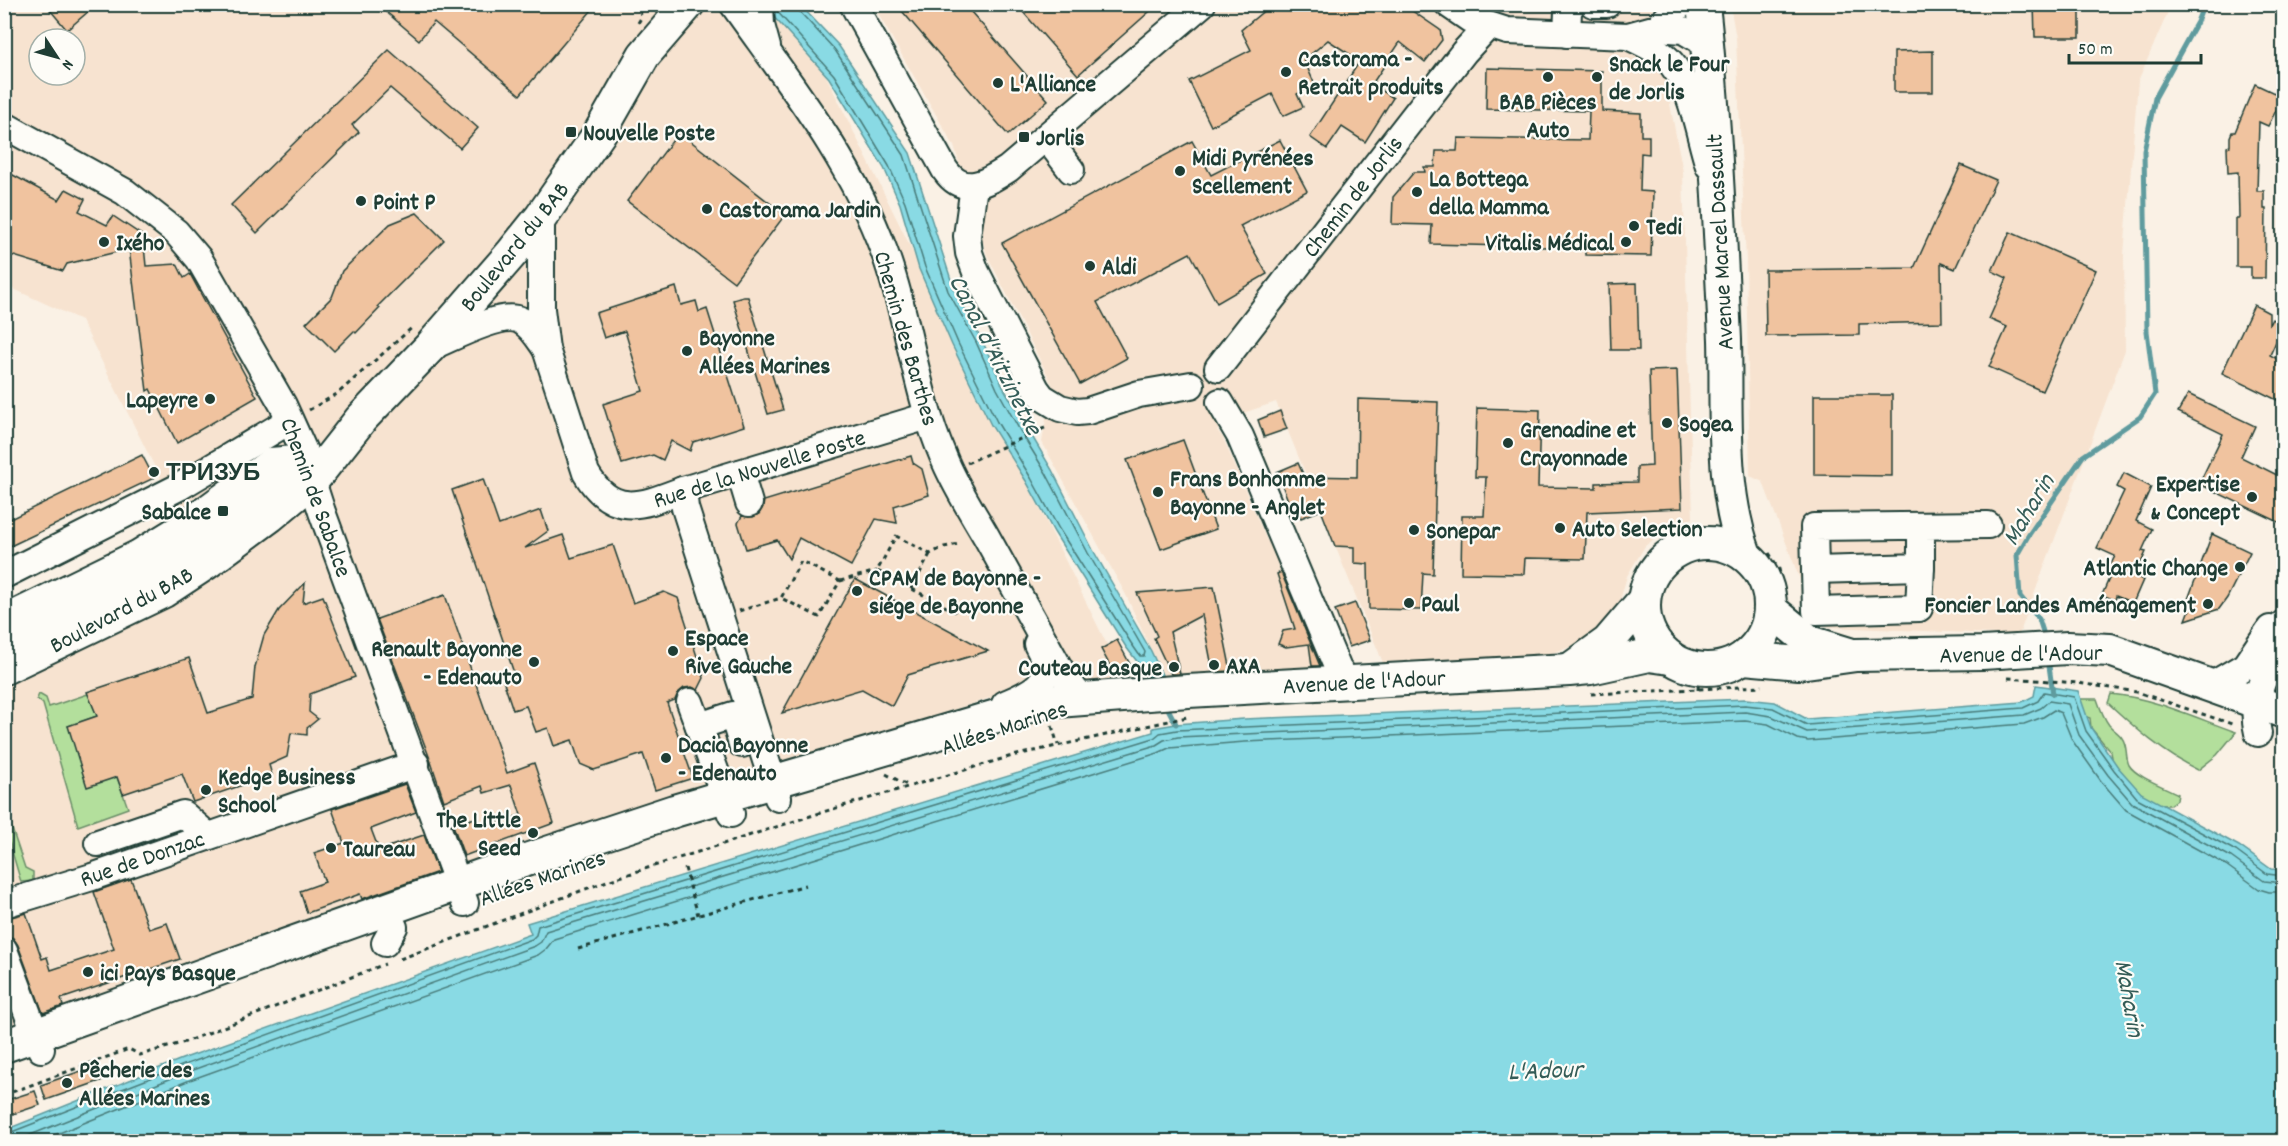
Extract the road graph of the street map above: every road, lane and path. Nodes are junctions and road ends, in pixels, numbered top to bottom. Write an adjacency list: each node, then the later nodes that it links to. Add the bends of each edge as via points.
1 (640, 4): 15 (path)
2 (688, 4): 15 (main road, Boulevard du BAB)
3 (733, 4): 19 (street, Chemin des Barthes)
4 (760, 4): 19 (street, Chemin des Barthes)
5 (853, 4): 23 (street, via 945,170 960,183)
6 (1202, 4): 21 (street)
7 (1448, 4): 13 (street)
8 (1572, 4): 16 (street)
9 (1593, 4): 10 (street)
10 (1607, 4)
11 (1681, 4): 14 (street)
12 (1703, 4): 18 (main road, Avenue Marcel Dassault)
13 (1488, 26): 16 (street, via 1524,33); 28 (street, Chemin de Jorlis)
14 (1657, 28): 17 (street); 18 (street, via 1683,30)
15 (645, 29): 25 (main road, Boulevard du BAB, via 599,134)
16 (1567, 34): 17 (street)
17 (1628, 36): 24 (street, via 1656,50 1676,68)
18 (1707, 44): 24 (main road, Avenue Marcel Dassault)
19 (770, 56): 31 (street, Chemin des Barthes, via 808,106 884,249)
20 (4, 126): 32 (street, Chemin de Sabalce, via 125,192 176,232 199,259 237,322)
21 (1046, 137): 22 (street); 23 (street, via 1008,169)
22 (1071, 170)
23 (974, 186): 29 (street, via 967,236 969,253 1042,397 1060,408 1077,412 1138,394)
24 (1718, 194): 37 (main road, Avenue Marcel Dassault)
25 (541, 217): 26 (main road, Boulevard du BAB, via 512,254); 27 (street, Rue de la Nouvelle Poste, via 541,309)
26 (423, 336): 27 (street, Rue de la Nouvelle Poste, via 507,318 520,320 531,328); 32 (path); 35 (main road, Boulevard du BAB, via 361,419)
27 (546, 349): 38 (street, Rue de la Nouvelle Poste, via 579,456 594,486 604,495 629,505 644,504)
28 (1218, 368): 29 (street, via 1203,368); 30 (street, via 1224,372 1229,388)
29 (1191, 385): 30 (street, via 1200,402)
30 (1220, 402): 69 (street, via 1240,436 1338,669)
31 (928, 416): 36 (street, Rue de la Nouvelle Poste); 53 (street, Chemin des Barthes, via 950,472)
32 (289, 421): 35 (street, Chemin de Sabalce); 50 (street, via 179,487)
33 (1043, 429): 34 (path)
34 (991, 451)
35 (309, 470): 60 (street, Boulevard du BAB, via 271,461 137,554); 62 (main road, Boulevard du BAB, via 146,576); 67 (main road, Boulevard du BAB, via 270,516 165,591); 80 (street, Chemin de Sabalce)
36 (740, 473): 38 (street, Rue de la Nouvelle Poste); 39 (street)
37 (1727, 479): 43 (main road, Avenue Marcel Dassault, via 1709,526); 44 (main road, Avenue Marcel Dassault, via 1733,516)
38 (683, 490): 59 (street, via 685,508)
39 (749, 503)
40 (1988, 525): 41 (street)
41 (1921, 526): 46 (street); 48 (street, via 1814,527)
42 (958, 543): 45 (path)
43 (1698, 543): 44 (main road); 55 (main road, via 1661,562 1647,583)
44 (1756, 553): 47 (path); 56 (main road, via 1756,566 1769,593)
45 (930, 554): 49 (path, via 896,536); 52 (path)
46 (1921, 567): 48 (street); 48 (street, via 1920,608 1827,611 1816,611)
47 (1779, 569)
48 (1815, 570)
49 (877, 571): 51 (path); 52 (path)
50 (4, 575)
51 (840, 581): 54 (path, via 819,617); 54 (path, via 801,561)
52 (912, 588): 57 (path)
53 (1017, 593): 73 (street, Chemin des Barthes, via 1067,682); 78 (street, Chemin des Barthes, via 1046,667 1043,679 1028,694)
54 (782, 598): 59 (path)
55 (1644, 600): 64 (main road, via 1648,632); 70 (main road)
56 (1770, 609): 63 (main road, Avenue de l'Adour, via 1810,642); 65 (main road, via 1763,636)
57 (958, 613)
58 (2283, 614): 72 (street, via 2245,666); 76 (street, via 2252,688)
59 (720, 617): 81 (street)
60 (4, 619)
61 (2283, 623): 76 (street, via 2265,672)
62 (4, 645)
63 (1856, 656): 65 (main road, Avenue de l'Adour, via 1799,663); 66 (main road, Avenue de l'Adour)
64 (1670, 658): 68 (main road); 70 (main road, Avenue de l'Adour, via 1649,655 1590,668)
65 (1744, 658): 68 (main road)
66 (2008, 664): 72 (main road, Avenue de l'Adour, via 2068,648 2118,652); 76 (path, via 2037,678)
67 (4, 668)
68 (1698, 680): 70 (path); 71 (path)
69 (1347, 682): 70 (main road, Avenue de l'Adour); 75 (main road, Avenue de l'Adour)
70 (1575, 682)
71 (1762, 686)
72 (2209, 687): 76 (main road, Avenue de l'Adour)
73 (1082, 700): 75 (main road, Allées Marines); 78 (main road, Allées Marines, via 1044,702); 81 (main road, Allées Marines, via 1048,717)
74 (690, 702): 77 (street)
75 (1166, 704): 75 (path); 92 (path, via 1012,756)
76 (2266, 716)
77 (699, 726): 79 (street, via 733,715); 82 (street)
78 (934, 734): 81 (main road, Allées Marines)
79 (742, 744)
80 (416, 764): 84 (street, Rue de Donzac); 89 (street, Chemin de Sabalce)
81 (775, 789): 82 (main road, Allées Marines)
82 (727, 805): 89 (main road, Allées Marines)
83 (156, 823): 84 (street, via 183,814); 85 (street); 86 (street)
84 (208, 836): 86 (street, Rue de Donzac)
85 (98, 843)
86 (165, 852): 90 (street, Rue de Donzac)
87 (685, 868): 91 (path)
88 (806, 885): 91 (path)
89 (462, 894): 92 (main road, Allées Marines); 95 (main road, Allées Marines, via 301,939)
90 (4, 904)
91 (698, 915): 93 (path)
92 (392, 948): 95 (main road, Allées Marines); 98 (path, via 185,1042 140,1055 129,1049)
93 (578, 949)
94 (4, 951): 95 (street)
95 (39, 1042): 96 (main road, Allées Marines); 97 (main road, Allées Marines)
96 (4, 1046)
97 (4, 1062)
98 (4, 1095)

